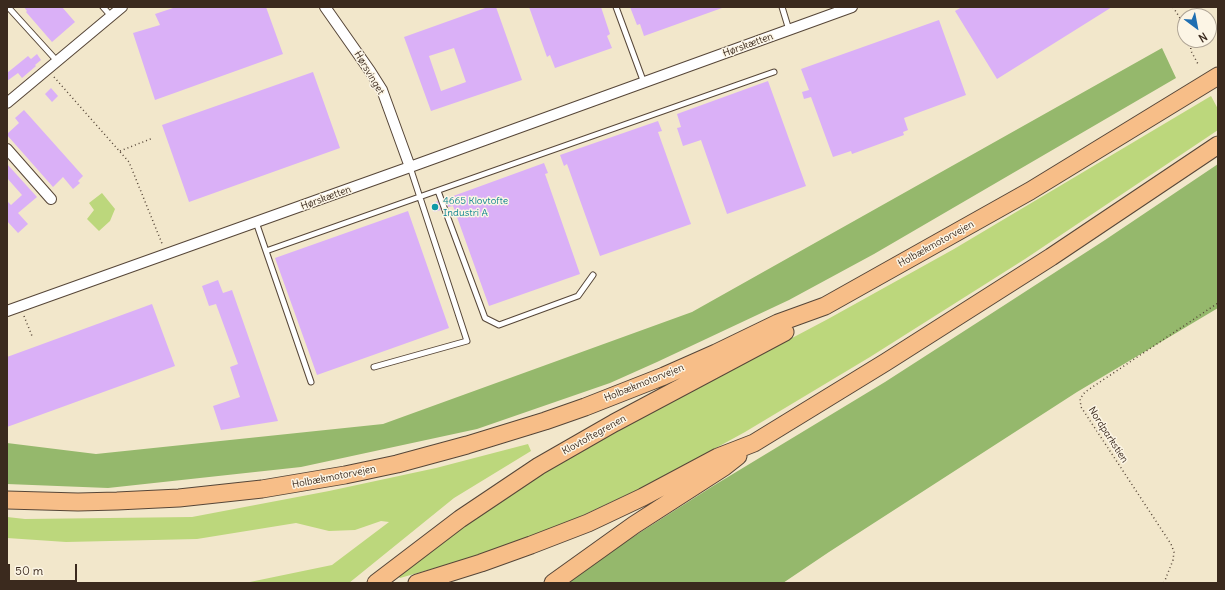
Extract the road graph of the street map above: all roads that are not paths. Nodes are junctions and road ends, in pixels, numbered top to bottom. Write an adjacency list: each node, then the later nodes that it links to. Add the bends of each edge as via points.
1 (8, 7): 10 (lane)
2 (103, 7): 8 (lane)
3 (122, 7): 8 (street)
4 (325, 7): 17 (street, Hørsvinget, via 382,90)
5 (616, 7): 13 (lane)
6 (782, 7): 9 (lane)
7 (852, 7): 9 (street, Hørskætten)
8 (111, 16): 10 (street)
9 (789, 30): 13 (street, Hørskætten)
10 (53, 64): 14 (street)
11 (774, 72): 18 (lane)
12 (1218, 76): 24 (highway, Holbækmotorvejen, via 1030,191)
13 (644, 83): 17 (street, Hørskætten)
14 (7, 103)
15 (1218, 145): 28 (highway, via 1051,257)
16 (7, 149): 20 (street)
17 (410, 167): 19 (lane); 21 (street, Hørskætten)
18 (438, 191): 19 (lane); 23 (lane, via 485,318 499,325 578,296)
19 (419, 198): 22 (lane); 26 (lane, via 467,341)
20 (50, 199)
21 (256, 222): 22 (lane); 25 (street, Hørskætten)
22 (266, 251): 27 (lane)
23 (593, 275)
24 (825, 306): 29 (highway, Holbækmotorvejen, via 778,323 671,373 585,407 487,440 397,464 297,484 193,497 78,502); 30 (highway, Klovtoftegrenen, via 766,342 539,466 460,519)
25 (7, 311)
26 (374, 367)
27 (311, 382)
28 (754, 443): 31 (highway, via 588,522 488,561); 32 (highway, via 724,467 634,525)
29 (7, 500)
30 (376, 583)
31 (417, 583)
32 (553, 583)

